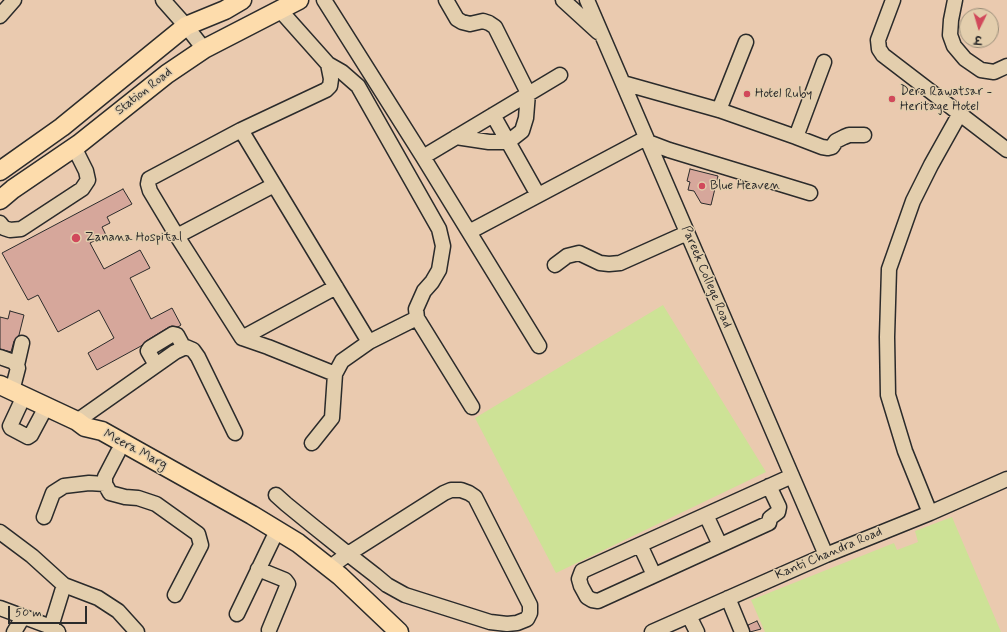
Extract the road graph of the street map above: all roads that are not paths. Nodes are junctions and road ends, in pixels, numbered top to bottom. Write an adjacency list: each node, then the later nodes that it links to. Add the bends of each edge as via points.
1 (14, 0): 12 (street)
2 (163, 0): 13 (street)
3 (242, 0): 13 (main road)
4 (299, 0): 11 (main road, Station Road)
5 (324, 0): 34 (street)
6 (446, 0): 22 (street, via 457,19 462,22 470,24 484,21 495,27)
7 (563, 0): 14 (street)
8 (587, 0): 14 (street, Pareek College Road)
9 (893, 0): 25 (street, via 878,40 879,49 883,55)
10 (955, 0): 19 (street, via 950,35 954,46 965,59 981,70 994,72)
11 (279, 9): 16 (main road, Station Road); 18 (street)
12 (0, 16)
13 (186, 26): 16 (street); 35 (main road, via 62,127)
14 (602, 36): 21 (street, Pareek College Road)
15 (746, 42): 23 (street)
16 (204, 49): 32 (main road, Station Road, via 167,74)
17 (824, 62): 29 (street)
18 (328, 64): 26 (street, via 331,79 326,90); 46 (street, via 358,86 439,229 443,246 439,270 424,291 416,309)
19 (1007, 66)
20 (560, 75): 22 (street)
21 (623, 84): 23 (street); 30 (street, Pareek College Road)
22 (528, 93): 24 (street); 31 (street, via 522,131)
23 (719, 110): 29 (street)
24 (492, 115): 28 (street); 31 (street)
25 (959, 115): 33 (street); 66 (street, via 913,201 889,269 888,395 905,451)
26 (241, 130): 36 (street); 43 (street, via 149,179 150,191)
27 (864, 135): 29 (street, via 844,137 828,148)
28 (456, 137): 31 (street); 34 (street)
29 (796, 137)
30 (647, 140): 38 (street, via 669,150); 39 (street); 42 (street, Pareek College Road)
31 (508, 142): 39 (street)
32 (74, 147): 37 (main road, Station Road); 40 (street, via 88,180 82,189 21,229 10,230)
33 (1007, 150)
34 (423, 156): 41 (street)
35 (0, 171)
36 (274, 185): 43 (street); 45 (street)
37 (4, 190)
38 (810, 193)
39 (538, 195): 41 (street)
40 (0, 223)
41 (469, 232): 50 (street)
42 (687, 233): 44 (street, via 620,263 600,262 579,253 567,256); 61 (street, Pareek College Road)
43 (177, 236): 47 (street)
44 (556, 265)
45 (336, 287): 47 (street); 48 (street)
46 (417, 318): 48 (street); 55 (street)
47 (242, 338): 53 (street)
48 (369, 342): 53 (street, via 342,361)
49 (22, 343): 52 (street)
50 (539, 346)
51 (0, 357): 52 (street)
52 (17, 365): 54 (street)
53 (335, 374): 59 (street, via 332,418)
54 (12, 391): 56 (main road); 56 (street, via 10,426 28,437)
55 (472, 406)
56 (46, 407): 57 (main road)
57 (81, 424): 58 (street, via 156,365 186,347 198,356); 60 (main road, Meera Marg, via 93,439); 75 (main road, Meera Marg, via 102,432 252,515 298,543)
58 (235, 433)
59 (312, 443)
60 (118, 452): 63 (street, via 105,477); 70 (main road, Meera Marg)
61 (792, 476): 64 (street); 74 (street, Pareek College Road)
62 (1007, 479): 66 (street, Kanti Chandra Road)
63 (105, 484): 68 (street, via 64,486 53,493); 79 (street, via 110,493 156,504 198,534 201,545)
64 (769, 486): 67 (street); 72 (street, via 779,507 769,523)
65 (276, 495): 73 (street)
66 (930, 512): 74 (street, Kanti Chandra Road)
67 (706, 515): 71 (street); 72 (street)
68 (44, 517)
69 (0, 532): 78 (street)
70 (273, 539): 76 (street); 89 (main road, Meera Marg, via 302,557)
71 (640, 545): 77 (street); 77 (street, via 582,571 581,586 587,597 598,601)
72 (720, 545): 77 (street)
73 (348, 554): 73 (street, via 444,493 461,490 474,497 530,605 530,613 527,619 507,624 490,622 435,605 405,595 387,585); 75 (street)
74 (826, 554): 80 (street, Kanti Chandra Road)
75 (329, 568): 90 (main road, Meera Marg)
76 (258, 569): 82 (street); 86 (street, via 285,580 288,584)
77 (654, 575)
78 (64, 585): 85 (street); 88 (street, via 98,598 118,611)
79 (175, 595)
80 (728, 598): 83 (street, Kanti Chandra Road); 93 (street)
81 (0, 608): 84 (street)
82 (237, 614)
83 (689, 616): 91 (street, Kanti Chandra Road); 92 (street)
84 (23, 617): 85 (street); 87 (street)
85 (55, 629)
86 (268, 630)
87 (14, 632)
88 (137, 632)
89 (381, 632)
90 (399, 632)
91 (652, 632)
92 (697, 632)
93 (742, 632)

